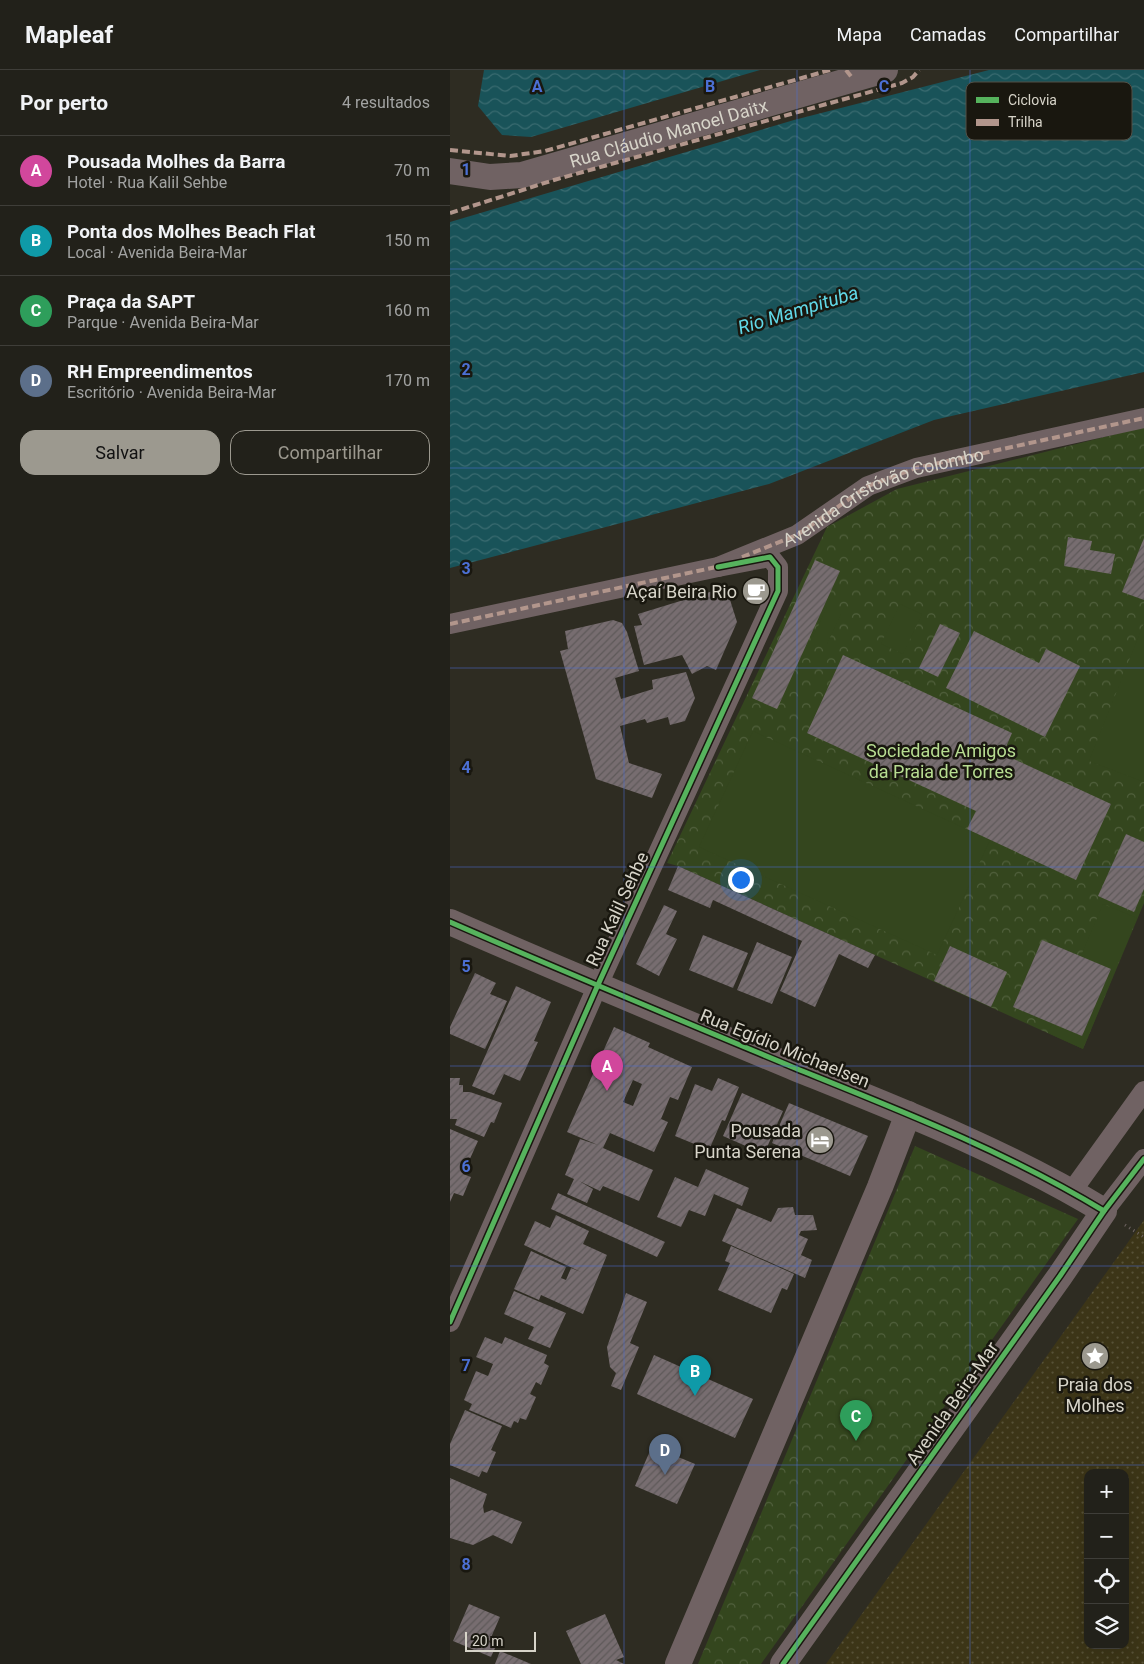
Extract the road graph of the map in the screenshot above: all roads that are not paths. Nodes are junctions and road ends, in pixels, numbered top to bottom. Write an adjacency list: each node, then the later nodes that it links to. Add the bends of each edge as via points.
1 (885, 70): 2 (street, Rua Cláudio Manoel Daitx, via 522,175 490,177)
2 (450, 171)
3 (1144, 418): 4 (street, Avenida Cristóvão Colombo, via 895,475 868,486 797,535)
4 (718, 567): 5 (street, Avenida Cristóvão Colombo); 7 (street, Rua Kalil Sehbe, via 770,557 778,566 778,590)
5 (450, 624)
6 (450, 922): 7 (street, Rua Egídio Michaelsen)
7 (597, 986): 9 (street, Rua Egídio Michaelsen); 13 (street, Rua Kalil Sehbe)
8 (1144, 1091): 11 (street)
9 (908, 1114): 11 (street, Rua Egídio Michaelsen); 14 (street, via 861,1233)
10 (1144, 1159): 12 (street, Avenida Beira-Mar)
11 (1072, 1191): 12 (street, Rua Egídio Michaelsen)
12 (1104, 1211): 15 (street, Avenida Beira-Mar)
13 (450, 1322)
14 (678, 1664)
15 (783, 1664)

